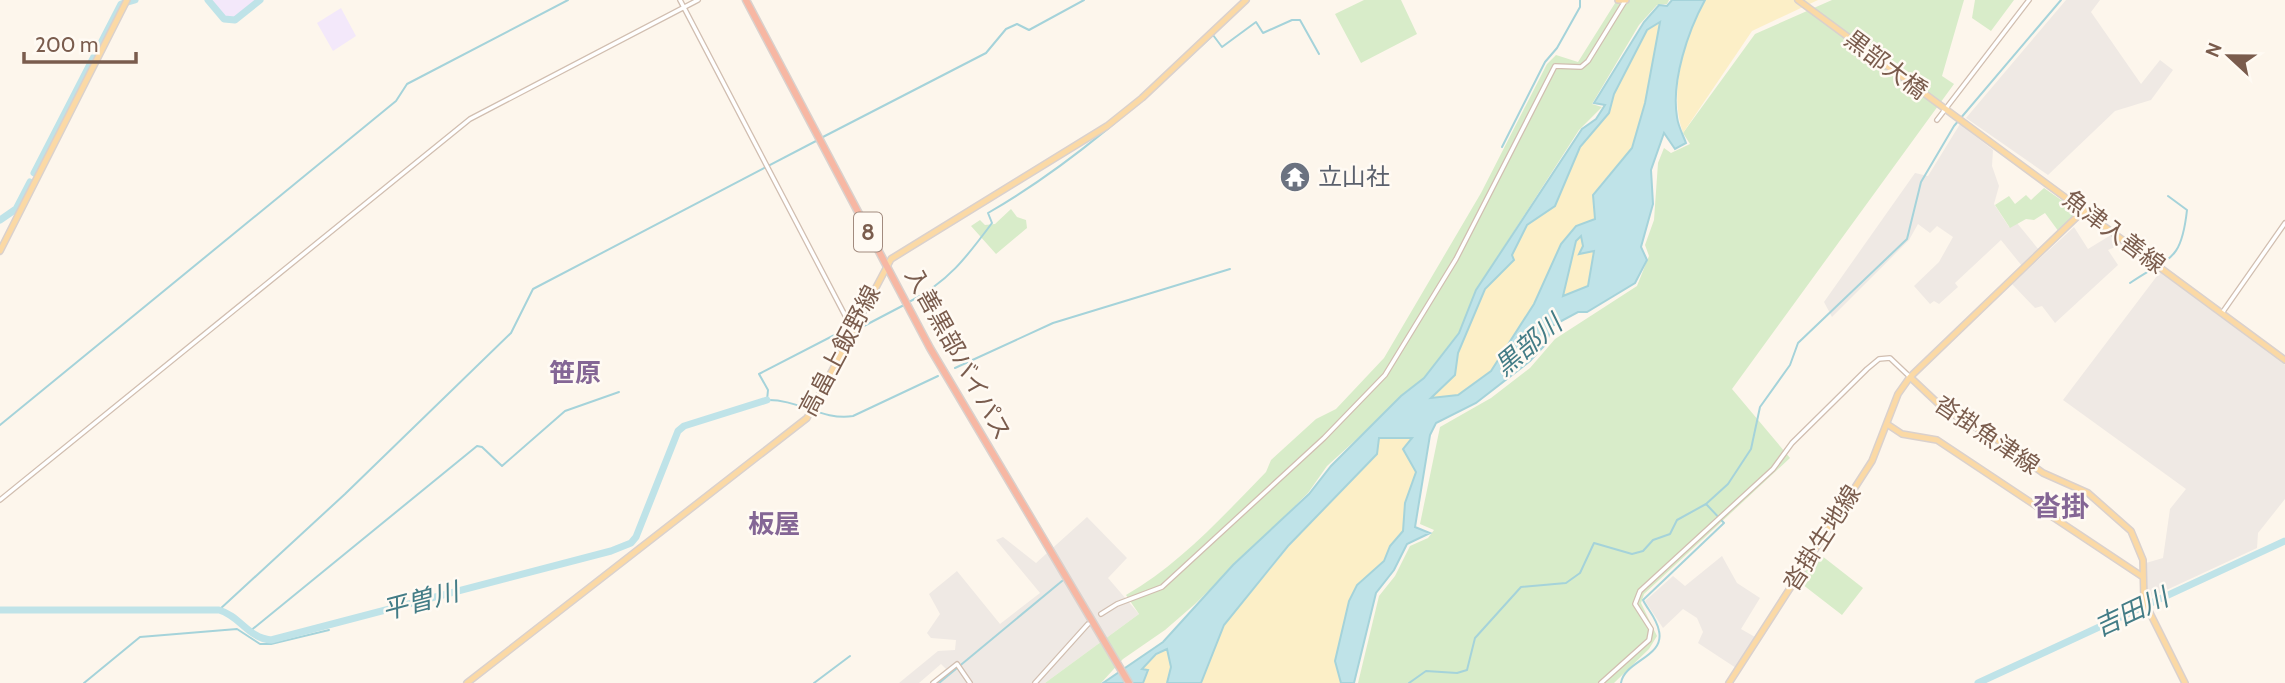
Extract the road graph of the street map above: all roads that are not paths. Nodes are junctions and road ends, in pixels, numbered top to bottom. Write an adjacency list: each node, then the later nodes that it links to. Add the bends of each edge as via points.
1 (127, 0): 15 (main road)
2 (680, 0): 10 (street)
3 (698, 0): 10 (street)
4 (746, 0): 16 (highway, 入善黒部バイパス / 8)
5 (1246, 0): 16 (main road, 高畠上飯野線, via 1107,126 909,245)
6 (1618, 0): 9 (main road)
7 (1798, 0): 11 (main road, 黒部大橋)
8 (2029, 0): 11 (street)
9 (1626, 1): 25 (street, via 1588,61 1581,67 1555,66 1456,259 1385,375 1324,438 1162,587)
10 (684, 8): 18 (street, via 849,323); 23 (street, via 470,118)
11 (1943, 107): 12 (street); 13 (main road, 魚津入善線)
12 (1937, 120)
13 (2084, 210): 17 (main road, 魚津入善線); 20 (main road, 沓掛魚津線)
14 (2285, 223): 17 (street)
15 (0, 251)
16 (886, 266): 18 (main road, 高畠上飯野線); 26 (highway, 入善黒部バイパス / 8)
17 (2222, 313): 19 (main road, 魚津入善線)
18 (856, 326): 27 (main road, 高畠上飯野線, via 807,418)
19 (2285, 360)
20 (1910, 377): 21 (main road, 沓掛魚津線); 24 (main road, 沓掛魚津線, via 1944,409 2043,473 2088,493 2123,522 2140,550); 32 (street, via 1890,358 1879,359 1792,443 1773,469 1640,591 1634,604 1651,629 1649,640)
21 (1903, 386): 22 (main road, 沓掛生地線)
22 (1887, 424): 24 (main road, 沓掛魚津線, via 1902,434 1937,440); 33 (main road, 沓掛生地線, via 1872,461)
23 (0, 500)
24 (2143, 577): 34 (main road, 沓掛魚津線, via 2146,605)
25 (1101, 614)
26 (1089, 621): 30 (street); 31 (highway, 入善黒部バイパス / 8)
27 (467, 683)
28 (933, 683): 29 (street, via 957,664)
29 (970, 683)
30 (1035, 683)
31 (1129, 683)
32 (1601, 683)
33 (1729, 683)
34 (2185, 683)

